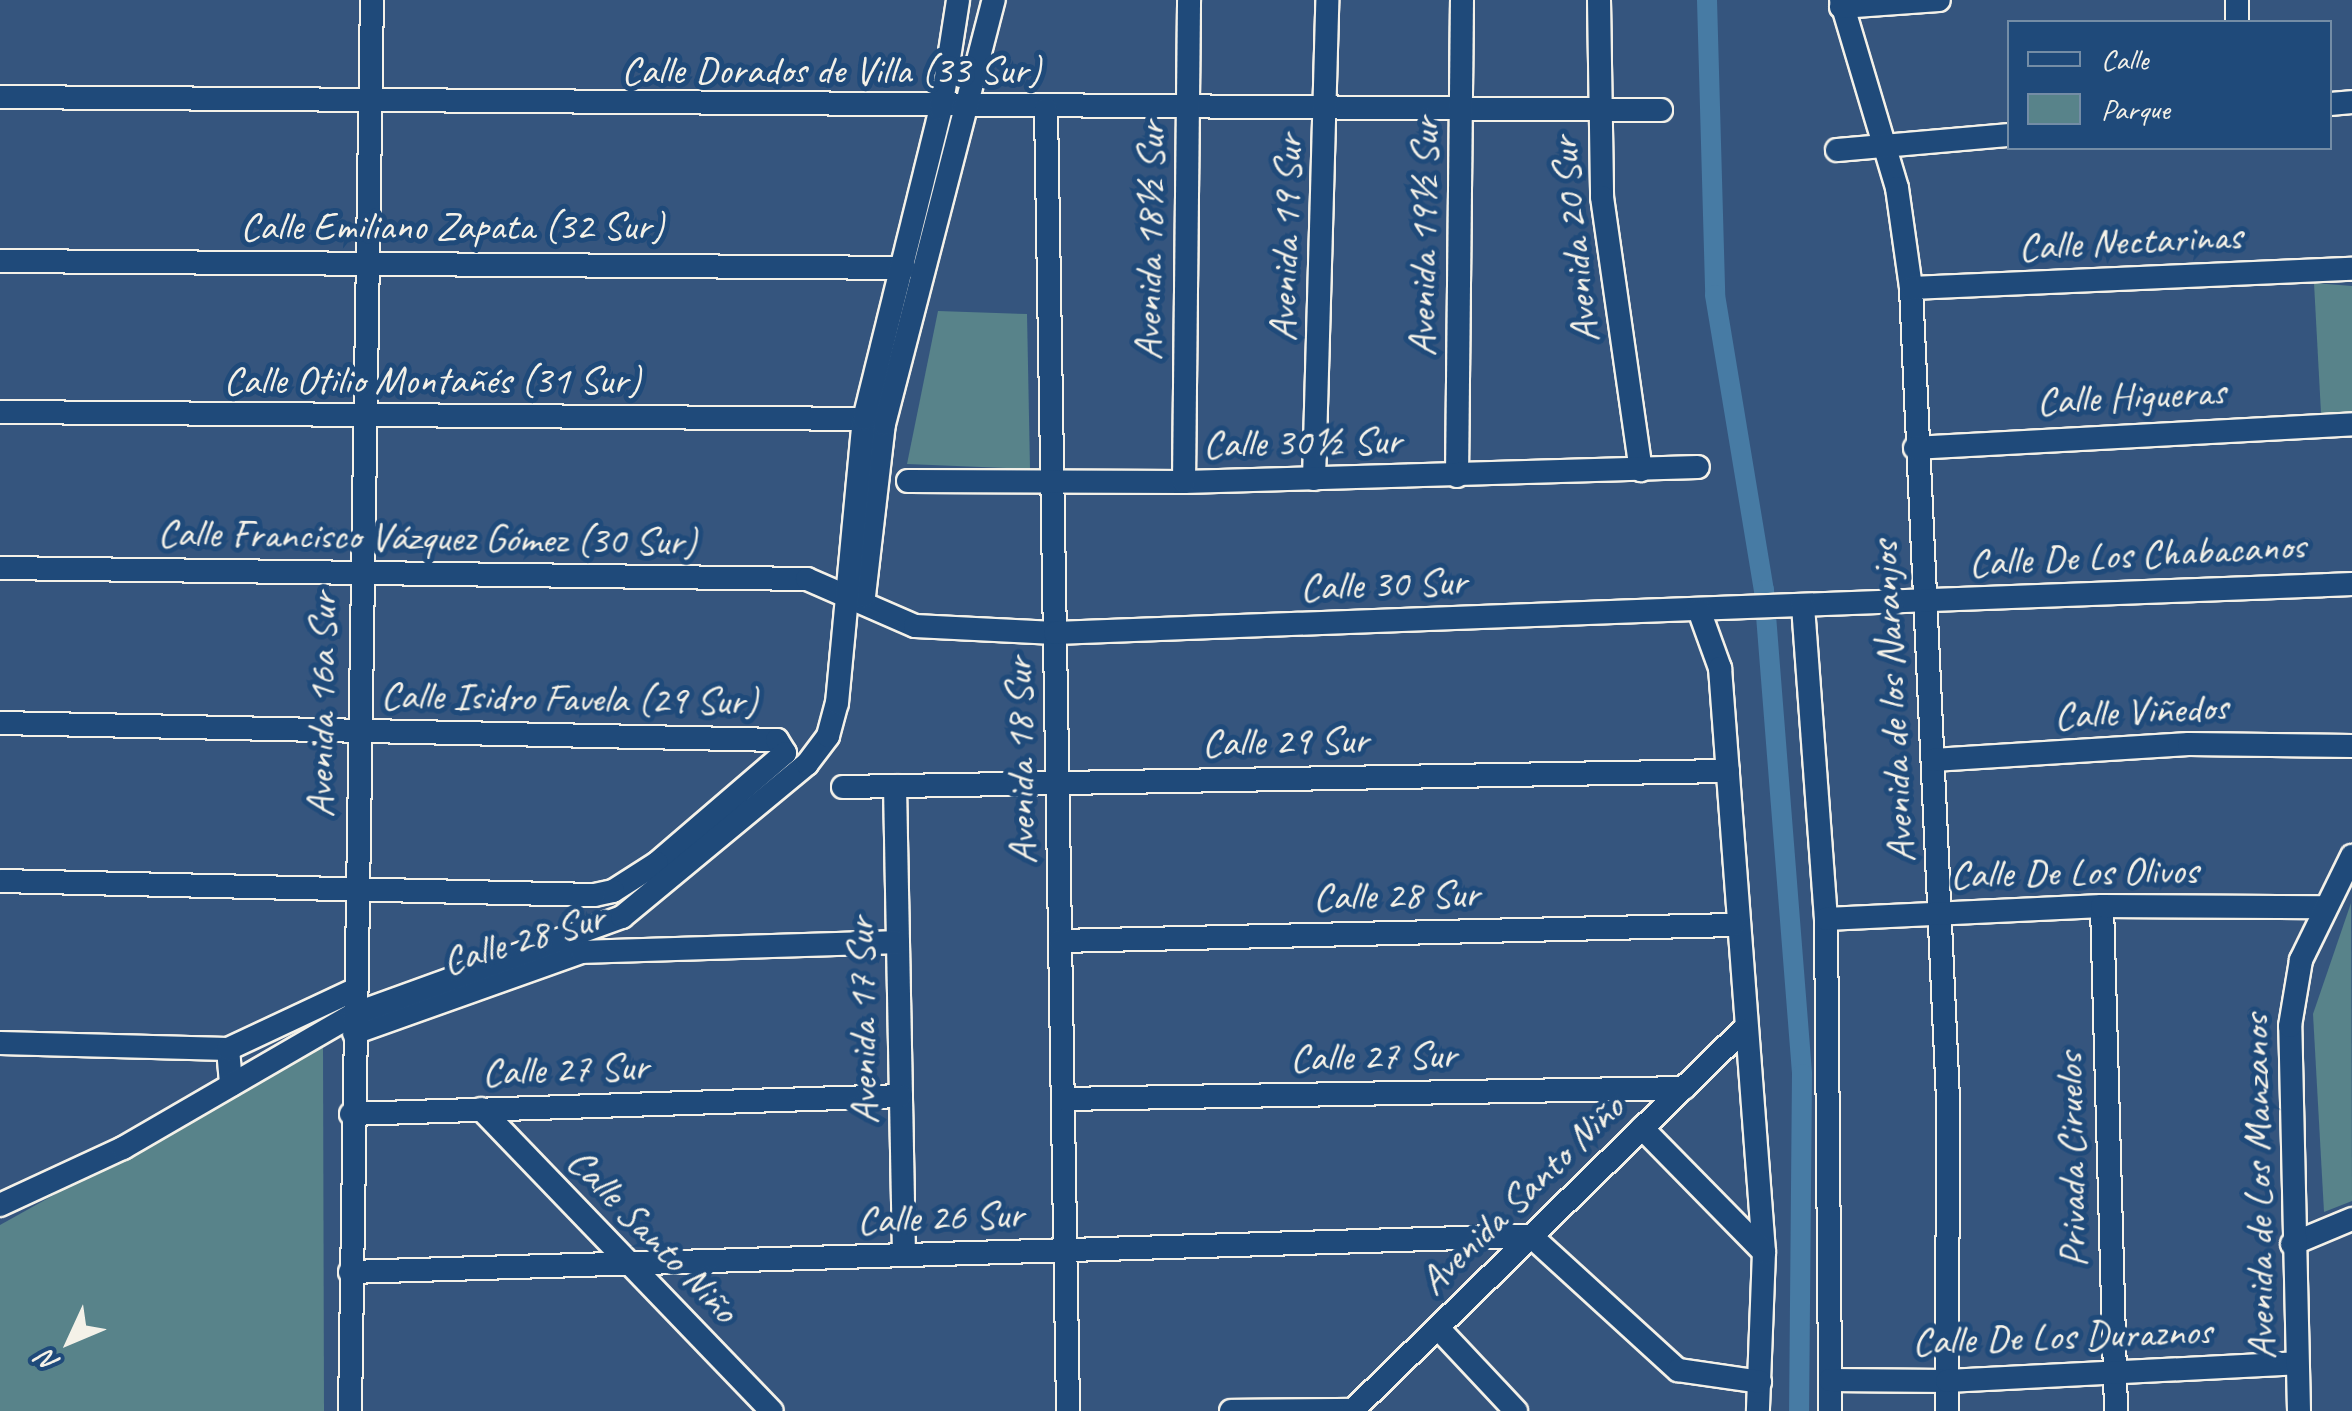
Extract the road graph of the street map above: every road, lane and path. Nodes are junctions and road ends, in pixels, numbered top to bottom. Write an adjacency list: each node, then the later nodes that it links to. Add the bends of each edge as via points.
1 (372, 0): 11 (street, Avenida 16a Sur)
2 (958, 0): 12 (street)
3 (994, 0): 12 (street)
4 (1189, 0): 14 (street, Avenida 18½ Sur)
5 (1328, 0): 17 (street, Avenida 19 Sur)
6 (1462, 0): 18 (street, Avenida 19½ Sur)
7 (1598, 0): 15 (street, Avenida 20 Sur)
8 (1939, 0): 9 (street)
9 (1841, 4): 20 (street, Avenida de los Naranjos)
10 (0, 97): 11 (street, Calle Dorados de Villa (33 Sur))
11 (370, 104): 12 (street, Calle Dorados de Villa (33 Sur)); 23 (street, Avenida 16a Sur)
12 (952, 109): 13 (street, Calle Dorados de Villa (33 Sur)); 24 (street); 43 (street, via 884,424)
13 (1046, 109): 14 (street, Calle Dorados de Villa (33 Sur)); 36 (street, Avenida 18 Sur)
14 (1188, 110): 17 (street, Calle Dorados de Villa (33 Sur)); 38 (street, Avenida 18½ Sur)
15 (1598, 110): 16 (street, Calle Dorados de Villa (33 Sur)); 18 (street, Calle Dorados de Villa (33 Sur)); 33 (street, Avenida 20 Sur, via 1602,196)
16 (1661, 110)
17 (1327, 112): 18 (street, Calle Dorados de Villa (33 Sur)); 35 (street, Avenida 19 Sur)
18 (1462, 112): 34 (street, Avenida 19½ Sur)
19 (2007, 135): 20 (street)
20 (1882, 147): 21 (street); 26 (street, Avenida de los Naranjos, via 1897,188)
21 (1836, 150)
22 (0, 261): 23 (street, Calle Emiliano Zapata (32 Sur))
23 (367, 261): 24 (street, Calle Emiliano Zapata (32 Sur)); 28 (street, Avenida 16a Sur)
24 (904, 268): 29 (street)
25 (2352, 269): 26 (street, Calle Nectarinas)
26 (1910, 288): 31 (street, Avenida de los Naranjos)
27 (0, 412): 28 (street, Calle Otilio Montañés (31 Sur))
28 (364, 419): 29 (street, Calle Otilio Montañés (31 Sur)); 40 (street, Avenida 16a Sur)
29 (864, 419): 43 (street)
30 (2352, 424): 31 (street, Calle Higueras)
31 (1915, 448): 42 (street, Avenida de los Naranjos)
32 (1698, 467): 33 (street, Calle 30½ Sur)
33 (1642, 470): 34 (street, Calle 30½ Sur)
34 (1457, 476): 35 (street, Calle 30½ Sur)
35 (1314, 479): 38 (street, Calle 30½ Sur)
36 (1053, 480): 37 (street, Calle 30½ Sur); 38 (street, Calle 30½ Sur); 46 (street, Avenida 18 Sur)
37 (908, 481)
38 (1184, 482)
39 (0, 568): 40 (street, Calle Francisco Vázquez Gómez (30 Sur))
40 (362, 573): 43 (street, Calle Francisco Vázquez Gómez (30 Sur), via 807,580); 48 (street, Avenida 16a Sur)
41 (2352, 584): 42 (street, Calle De Los Chabacanos)
42 (1926, 602): 44 (street, Calle 30 Sur); 50 (street, Avenida de los Naranjos)
43 (856, 603): 46 (street, Calle 30 Sur, via 915,626); 66 (street, via 828,736 784,786 622,918)
44 (1793, 606): 45 (street, Calle 30 Sur); 62 (street)
45 (1699, 610): 46 (street, Calle 30 Sur); 51 (street, via 1720,668)
46 (1055, 634): 52 (street, Avenida 18 Sur)
47 (0, 723): 48 (street, Calle Isidro Favela (29 Sur))
48 (359, 731): 57 (street, Avenida 16a Sur); 57 (street, Calle Isidro Favela (29 Sur), via 777,740 784,748 782,762 753,788 630,883 594,895)
49 (2352, 746): 50 (street, Calle Viñedos, via 2190,744)
50 (1933, 760): 61 (street, Avenida de los Naranjos)
51 (1728, 772): 52 (street, Calle 29 Sur); 63 (street)
52 (1058, 782): 53 (street, Calle 29 Sur); 64 (street, Avenida 18 Sur)
53 (895, 786): 54 (street, Calle 29 Sur); 65 (street, Avenida 17 Sur)
54 (843, 787)
55 (2352, 856): 58 (street, Avenida de Los Manzanos)
56 (0, 881): 57 (street)
57 (356, 885): 66 (street, Avenida 16a Sur)
58 (2345, 886): 60 (street, Avenida de Los Manzanos)
59 (2102, 906): 60 (street, Calle De Los Olivos); 61 (street, Calle De Los Olivos); 88 (street, Privada Ciruelos)
60 (2323, 906): 80 (street, Avenida de Los Manzanos, via 2302,960 2290,1026)
61 (1940, 912): 62 (street, Calle De Los Olivos); 90 (street, Avenida de los Naranjos, via 1948,1099)
62 (1826, 919): 89 (street)
63 (1734, 925): 64 (street, Calle 28 Sur); 67 (street)
64 (1060, 941): 73 (street, Avenida 18 Sur)
65 (898, 942): 66 (street, Calle 28 Sur, via 614,947); 72 (street, Avenida 17 Sur)
66 (354, 1012): 69 (street); 70 (street); 75 (street, Avenida 16a Sur)
67 (1742, 1031): 71 (street, Avenida Santo Niño); 82 (street)
68 (0, 1043): 69 (street)
69 (228, 1049): 70 (street)
70 (231, 1085): 77 (street, via 123,1148)
71 (1684, 1088): 73 (street, Calle 27 Sur); 76 (street, Avenida Santo Niño)
72 (901, 1096): 74 (street, Calle 27 Sur); 83 (street, Avenida 17 Sur)
73 (1063, 1099): 81 (street, Avenida 18 Sur)
74 (481, 1109): 75 (street, Calle 27 Sur); 84 (street, Calle Santo Niño)
75 (351, 1114): 85 (street, Avenida 16a Sur)
76 (1642, 1128): 79 (street, Avenida Santo Niño); 82 (street)
77 (0, 1206)
78 (2352, 1219): 80 (street)
79 (1532, 1236): 81 (street, Calle 26 Sur); 86 (street, Avenida Santo Niño); 91 (street, via 1678,1370)
80 (2292, 1244): 87 (street, Avenida de Los Manzanos)
81 (1066, 1250): 83 (street, Calle 26 Sur); 95 (street, Avenida 18 Sur)
82 (1764, 1252): 91 (street)
83 (904, 1255): 84 (street, Calle 26 Sur)
84 (628, 1264): 85 (street, Calle 26 Sur); 94 (street, Calle Santo Niño)
85 (350, 1272): 93 (street, Avenida 16a Sur)
86 (1438, 1328): 92 (street, Avenida Santo Niño); 97 (street)
87 (2298, 1363): 88 (street, Calle De Los Duraznos); 102 (street, Avenida de Los Manzanos)
88 (2114, 1372): 90 (street, Calle De Los Duraznos); 101 (street, Privada Ciruelos)
89 (1830, 1380): 90 (street, Calle De Los Duraznos); 99 (street)
90 (1947, 1381): 100 (street, Avenida de los Naranjos)
91 (1760, 1382): 98 (street)
92 (1353, 1410): 96 (street)
93 (350, 1411)
94 (772, 1411)
95 (1068, 1411)
96 (1232, 1411)
97 (1516, 1411)
98 (1758, 1411)
99 (1830, 1411)
100 (1947, 1411)
101 (2116, 1411)
102 (2299, 1411)

